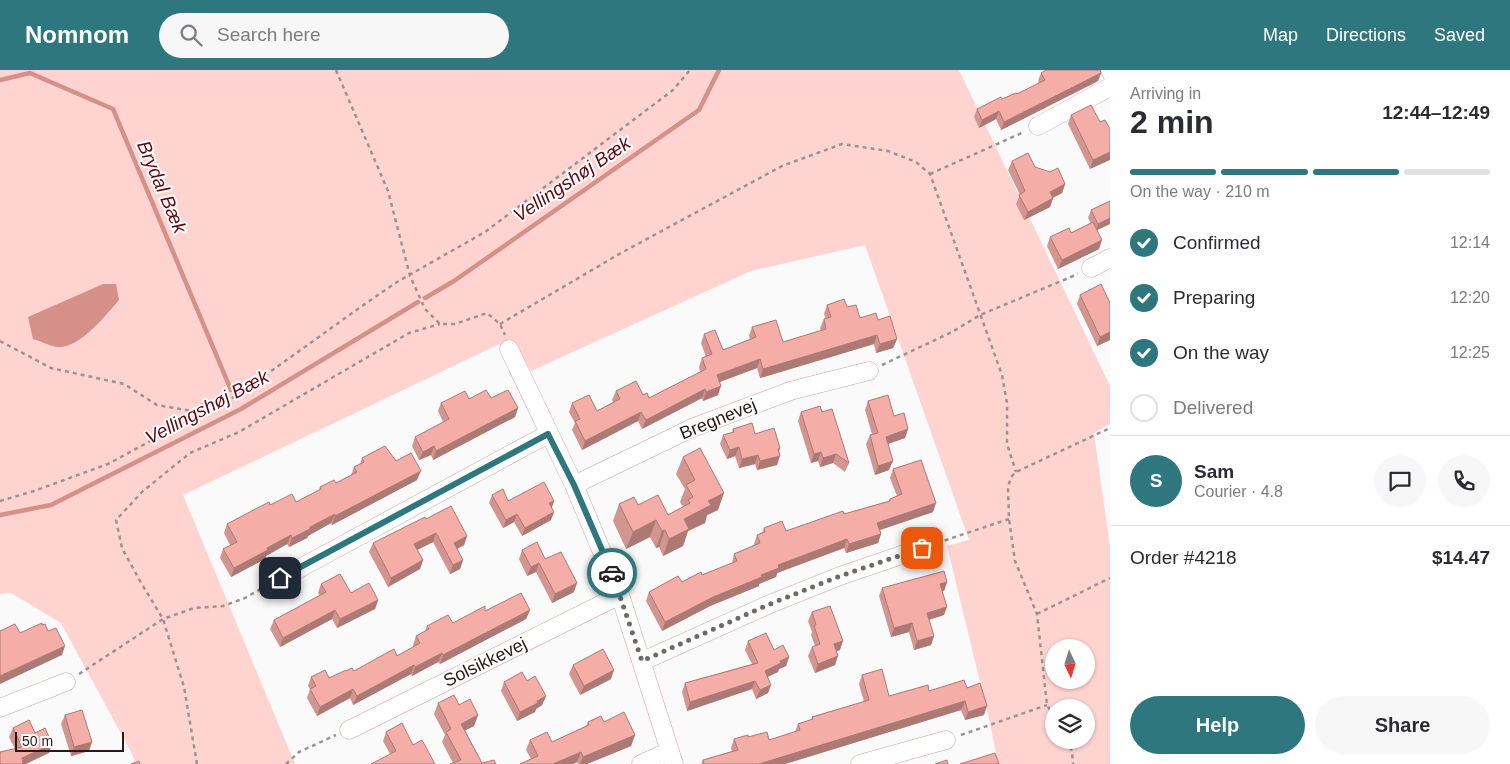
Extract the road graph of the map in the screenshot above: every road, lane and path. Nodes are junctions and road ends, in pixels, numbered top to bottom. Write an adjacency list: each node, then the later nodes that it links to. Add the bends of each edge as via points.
1 (336, 70): 10 (path, via 388,191)
2 (690, 70): 10 (path, via 673,90 485,232)
3 (1105, 70): 4 (lane)
4 (1110, 80)
5 (1110, 87): 6 (street)
6 (1038, 126): 7 (path)
7 (930, 174): 11 (path); 12 (path, via 916,162 888,151 842,144 782,166 621,253 500,324 487,312 455,324)
8 (1110, 258): 9 (street)
9 (1091, 268): 11 (path)
10 (410, 276): 12 (path, via 424,309); 16 (path, via 362,306 235,397 201,405)
11 (980, 315): 15 (path, via 952,332); 19 (path, via 1002,375 1007,403 1007,444)
12 (440, 324): 28 (path, via 409,333 239,432 190,453 143,490 116,520 122,548)
13 (0, 341): 16 (path, via 51,368 124,384 157,405)
14 (509, 349): 18 (street)
15 (869, 370): 20 (street, Bregnevej, via 790,391 692,428)
16 (192, 411): 21 (path, via 156,438 108,464)
17 (1110, 428): 19 (path)
18 (548, 434): 20 (street); 24 (street)
19 (1016, 472): 22 (path, via 1008,487)
20 (574, 485): 26 (street)
21 (0, 501)
22 (1009, 519): 23 (path); 27 (path, via 1014,561)
23 (922, 548): 29 (street, via 770,604)
24 (280, 578): 28 (path, via 223,606 194,608)
25 (1110, 578): 27 (path)
26 (620, 594): 29 (street); 34 (street, Solsikkevej)
27 (1037, 614): 31 (path)
28 (163, 619): 30 (path); 38 (path, via 184,687)
29 (642, 661): 37 (street)
30 (66, 682): 33 (street)
31 (1046, 699)
32 (1045, 706): 35 (path)
33 (0, 708)
34 (349, 730): 39 (path, via 299,752)
35 (946, 740): 41 (street)
36 (1071, 749): 42 (path)
37 (672, 757): 40 (street)
38 (197, 764)
39 (286, 764)
40 (641, 764)
41 (860, 764)
42 (1073, 764)

